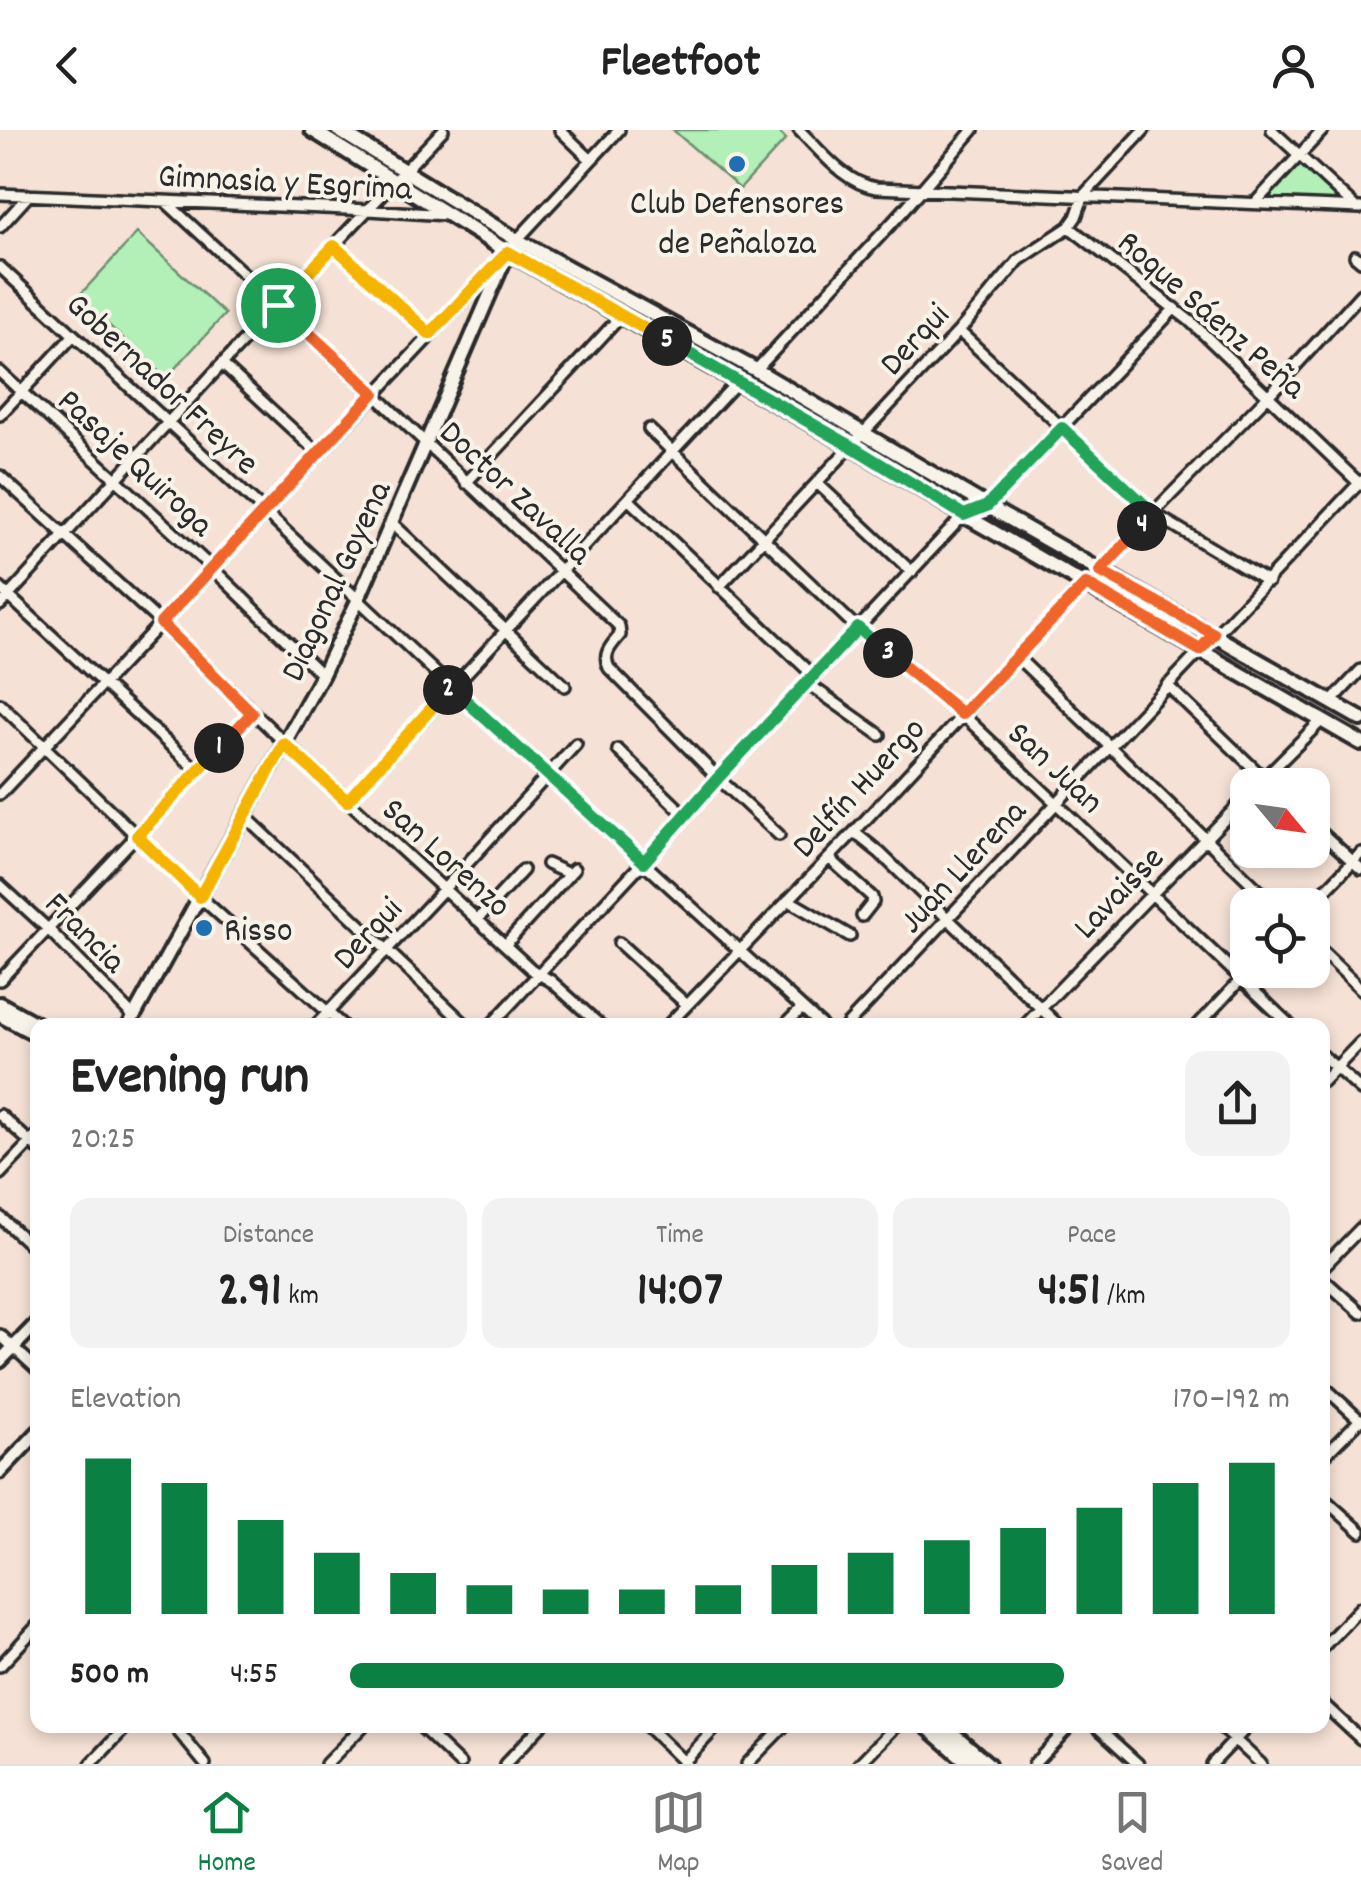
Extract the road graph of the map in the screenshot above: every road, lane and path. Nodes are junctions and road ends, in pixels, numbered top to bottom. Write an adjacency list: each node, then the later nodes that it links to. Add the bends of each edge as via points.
1 (312, 130): 14 (main road)
2 (338, 130): 13 (main road)
3 (443, 130): 13 (street)
4 (560, 130): 12 (street)
5 (619, 130): 12 (street)
6 (799, 130): 15 (street, via 861,184)
7 (974, 130): 15 (street)
8 (1144, 130): 18 (street)
9 (1272, 130): 11 (street)
10 (1323, 130): 11 (street)
11 (1299, 155): 20 (street); 21 (street)
12 (591, 160): 27 (street)
13 (405, 171): 14 (street); 27 (main road)
14 (395, 182): 22 (street); 23 (main road)
15 (921, 189): 18 (street); 37 (street)
16 (0, 194): 17 (street, Gimnasia y Esgrima)
17 (29, 195): 19 (street, Gimnasia y Esgrima); 24 (street)
18 (1084, 195): 20 (street); 25 (street)
19 (166, 202): 22 (street, Gimnasia y Esgrima); 30 (street, Doctor Zavalla)
20 (1255, 203): 21 (street)
21 (1358, 208)
22 (369, 210): 23 (street, Gimnasia y Esgrima); 26 (street)
23 (448, 216): 27 (main road)
24 (0, 227)
25 (1069, 227): 31 (street, Roque Sáenz Peña); 33 (street, Derqui, via 1019,260)
26 (334, 246): 30 (street); 34 (street)
27 (512, 246): 32 (main road); 34 (street); 37 (main road); 48 (street, Diagonal Goyena)
28 (0, 267): 35 (street, Gobernador Freyre)
29 (1361, 294): 42 (street)
30 (278, 305): 36 (street); 41 (street, Doctor Zavalla)
31 (1175, 308): 42 (street, Roque Sáenz Peña); 45 (street)
32 (622, 315): 39 (main road); 54 (street)
33 (959, 331): 45 (street); 47 (street, Derqui)
34 (430, 334): 41 (street)
35 (73, 336): 40 (street); 44 (street, Gobernador Freyre)
36 (222, 364): 44 (street); 50 (street)
37 (756, 370): 47 (main road)
38 (0, 372): 40 (street, Pasaje Quiroga)
39 (738, 382): 49 (main road); 51 (street)
40 (21, 392): 43 (street); 53 (street, Pasaje Quiroga)
41 (374, 393): 48 (street, Doctor Zavalla); 50 (street)
42 (1270, 395): 56 (street, Roque Sáenz Peña); 60 (street)
43 (0, 416)
44 (168, 423): 53 (street); 59 (street, Gobernador Freyre)
45 (1062, 428): 58 (street); 60 (street)
46 (648, 429): 51 (street, San Juan)
47 (863, 432): 49 (street, Derqui); 58 (main road)
48 (427, 444): 54 (street, Doctor Zavalla); 62 (street, Diagonal Goyena)
49 (851, 446): 55 (street, Derqui); 61 (main road)
50 (318, 453): 59 (street)
51 (672, 454): 57 (street); 64 (street, San Juan)
52 (0, 476): 63 (street, San Lorenzo)
53 (116, 480): 63 (street); 65 (street, Pasaje Quiroga)
54 (466, 483): 66 (street, Doctor Zavalla)
55 (817, 483): 64 (street, Derqui); 68 (street)
56 (1360, 483): 69 (street, Juan Llerena)
57 (628, 499): 66 (street); 71 (street)
58 (987, 506): 61 (street); 67 (main road)
59 (264, 511): 65 (street); 73 (street, Gobernador Freyre)
60 (1153, 513): 67 (street); 69 (street)
61 (964, 515): 68 (street); 70 (main road)
62 (393, 524): 73 (street, Diagonal Goyena); 77 (street)
63 (65, 536): 72 (street); 75 (street, San Lorenzo)
64 (764, 541): 71 (street, Derqui); 76 (street, San Juan)
65 (212, 568): 75 (street); 82 (street, Pasaje Quiroga)
66 (562, 570): 77 (street); 105 (street, Doctor Zavalla, via 621,631 606,652 609,668)
67 (1100, 571): 78 (main road)
68 (912, 572): 76 (street)
69 (1268, 582): 78 (street, Juan Llerena)
70 (1086, 584): 79 (main road); 80 (street, Delfín Huergo)
71 (719, 586): 83 (street)
72 (4, 592): 74 (street); 84 (street)
73 (358, 600): 82 (street, Diagonal Goyena); 87 (street, Gobernador Freyre)
74 (0, 605)
75 (161, 623): 84 (street); 90 (street, San Lorenzo)
76 (858, 628): 83 (street); 91 (street, San Juan)
77 (504, 630): 86 (street); 87 (street)
78 (1214, 634): 79 (street, Juan Llerena); 88 (main road)
79 (1200, 650): 85 (street, Juan Llerena); 93 (main road)
80 (1017, 657): 91 (street, Delfín Huergo); 99 (street)
81 (1361, 670): 88 (street)
82 (322, 675): 96 (street, Diagonal Goyena)
83 (810, 679): 94 (street); 105 (street)
84 (104, 684): 98 (street); 103 (street)
85 (1166, 685): 99 (street, Juan Llerena); 101 (street)
86 (565, 686)
87 (451, 687): 104 (street, Gobernador Freyre); 107 (street)
88 (1330, 702): 92 (main road)
89 (0, 704): 98 (street)
90 (252, 713): 96 (street, San Lorenzo); 103 (street)
91 (962, 714): 108 (street, San Juan); 112 (street, Delfín Huergo)
92 (1361, 719)
93 (1320, 720): 95 (main road); 102 (street)
94 (880, 735)
95 (1361, 743)
96 (284, 744): 107 (street, San Lorenzo); 110 (street, Diagonal Goyena)
97 (576, 744): 104 (street, Derqui)
98 (45, 746): 106 (street); 114 (street)
99 (1109, 747): 108 (street, Juan Llerena); 116 (street)
100 (618, 750): 111 (street)
101 (1249, 768)
102 (1277, 768)
103 (197, 770): 114 (street)
104 (548, 774): 119 (street, Gobernador Freyre); 125 (street, Derqui)
105 (718, 778): 111 (street); 113 (street, Doctor Zavalla)
106 (0, 794)
107 (347, 801): 125 (street, San Lorenzo)
108 (1057, 803): 126 (street, San Juan); 130 (street, Juan Llerena)
109 (1230, 813): 116 (street, Lavaisse)
110 (244, 815): 127 (street, Diagonal Goyena); 136 (street)
111 (685, 815): 119 (street)
112 (854, 832): 117 (street, Delfín Huergo); 130 (street)
113 (778, 835)
114 (137, 836): 127 (street); 132 (street)
115 (1330, 838): 118 (street)
116 (1205, 839): 123 (street); 126 (street, Lavaisse)
117 (829, 858): 128 (street, Delfín Huergo); 129 (street, via 872,896)
118 (1358, 861): 124 (street)
119 (644, 862): 137 (street, Gobernador Freyre); 140 (street)
120 (547, 864): 135 (street, via 572,872)
121 (523, 870): 131 (street)
122 (0, 885): 132 (street, Francia)
123 (1256, 888)
124 (1329, 888)
125 (444, 890): 131 (street, San Lorenzo); 136 (street, Derqui)
126 (1151, 894): 139 (street, San Juan); 148 (street, Lavaisse)
127 (200, 897): 149 (street); 152 (street, Diagonal Goyena)
128 (788, 900): 133 (street); 137 (street, Delfín Huergo)
129 (862, 916)
130 (946, 919): 148 (street); 161 (street, Juan Llerena)
131 (477, 920): 135 (street, San Lorenzo)
132 (48, 930): 141 (street); 151 (street, Francia)
133 (850, 936)
134 (619, 943): 146 (street)
135 (505, 945): 140 (street, San Lorenzo)
136 (386, 951): 149 (street, Derqui); 155 (street)
137 (739, 952): 146 (street, Delfín Huergo); 147 (street, Gobernador Freyre)
138 (1330, 959): 144 (street)
139 (1230, 969)
140 (539, 974): 156 (street); 157 (street, San Lorenzo)
141 (0, 980)
142 (1233, 988): 164 (street)
143 (1251, 988): 165 (street, San Juan)
144 (1361, 989)
145 (0, 1004): 166 (main road)
146 (687, 1006): 158 (street, Delfín Huergo)
147 (802, 1008): 159 (street); 160 (street, Gobernador Freyre)
148 (1041, 1009): 162 (street, Lavaisse); 163 (street)
149 (328, 1012): 153 (street, Derqui); 154 (street)
150 (0, 1015): 167 (main road)
151 (129, 1018)
152 (134, 1018)
153 (322, 1018)
154 (334, 1018)
155 (458, 1018)
156 (498, 1018)
157 (592, 1018)
158 (675, 1018)
159 (793, 1018)
160 (813, 1018)
161 (854, 1018)
162 (1032, 1018)
163 (1051, 1018)
164 (1205, 1018)
165 (1283, 1018)
166 (30, 1021)
167 (30, 1032)
168 (1361, 1042): 170 (street)
169 (1330, 1062): 170 (street)
170 (1336, 1068): 171 (street); 172 (street)
171 (1330, 1074)
172 (1361, 1090)
173 (0, 1115): 174 (street)
174 (30, 1142)
175 (30, 1149): 176 (street)
176 (0, 1174)
177 (0, 1216): 179 (street)
178 (1361, 1228): 180 (street)
179 (30, 1244)
180 (1330, 1260)
181 (1330, 1285): 182 (street)
182 (1361, 1313)
183 (30, 1331): 185 (street)
184 (0, 1335): 185 (street)
185 (14, 1348): 186 (street); 187 (street)
186 (0, 1362)
187 (30, 1363)
188 (1330, 1392): 189 (street)
189 (1361, 1420): 191 (street)
190 (30, 1440): 192 (street)
191 (1330, 1450)
192 (0, 1472)
193 (1330, 1504): 194 (street)
194 (1361, 1532)
195 (1361, 1607): 197 (street)
196 (30, 1634): 198 (street)
197 (1330, 1640)
198 (0, 1666)
199 (1330, 1710): 215 (street)
200 (120, 1733): 219 (street)
201 (183, 1733): 220 (street)
202 (356, 1733): 221 (street)
203 (427, 1733): 222 (street)
204 (534, 1733): 223 (street)
205 (654, 1733): 218 (street)
206 (711, 1733): 218 (street)
207 (776, 1733): 224 (street)
208 (888, 1733): 225 (street)
209 (933, 1733): 217 (main road)
210 (952, 1733): 226 (main road)
211 (1064, 1733): 227 (street)
212 (1104, 1733): 228 (street)
213 (1228, 1733): 216 (street)
214 (1242, 1733): 216 (street)
215 (1361, 1739)
216 (1235, 1740): 229 (street); 230 (street)
217 (964, 1762)
218 (684, 1763)
219 (91, 1764)
220 (205, 1764)
221 (326, 1764)
222 (460, 1764)
223 (504, 1764)
224 (747, 1764)
225 (859, 1764)
226 (988, 1764)
227 (1034, 1764)
228 (1138, 1764)
229 (1212, 1764)
230 (1261, 1764)

